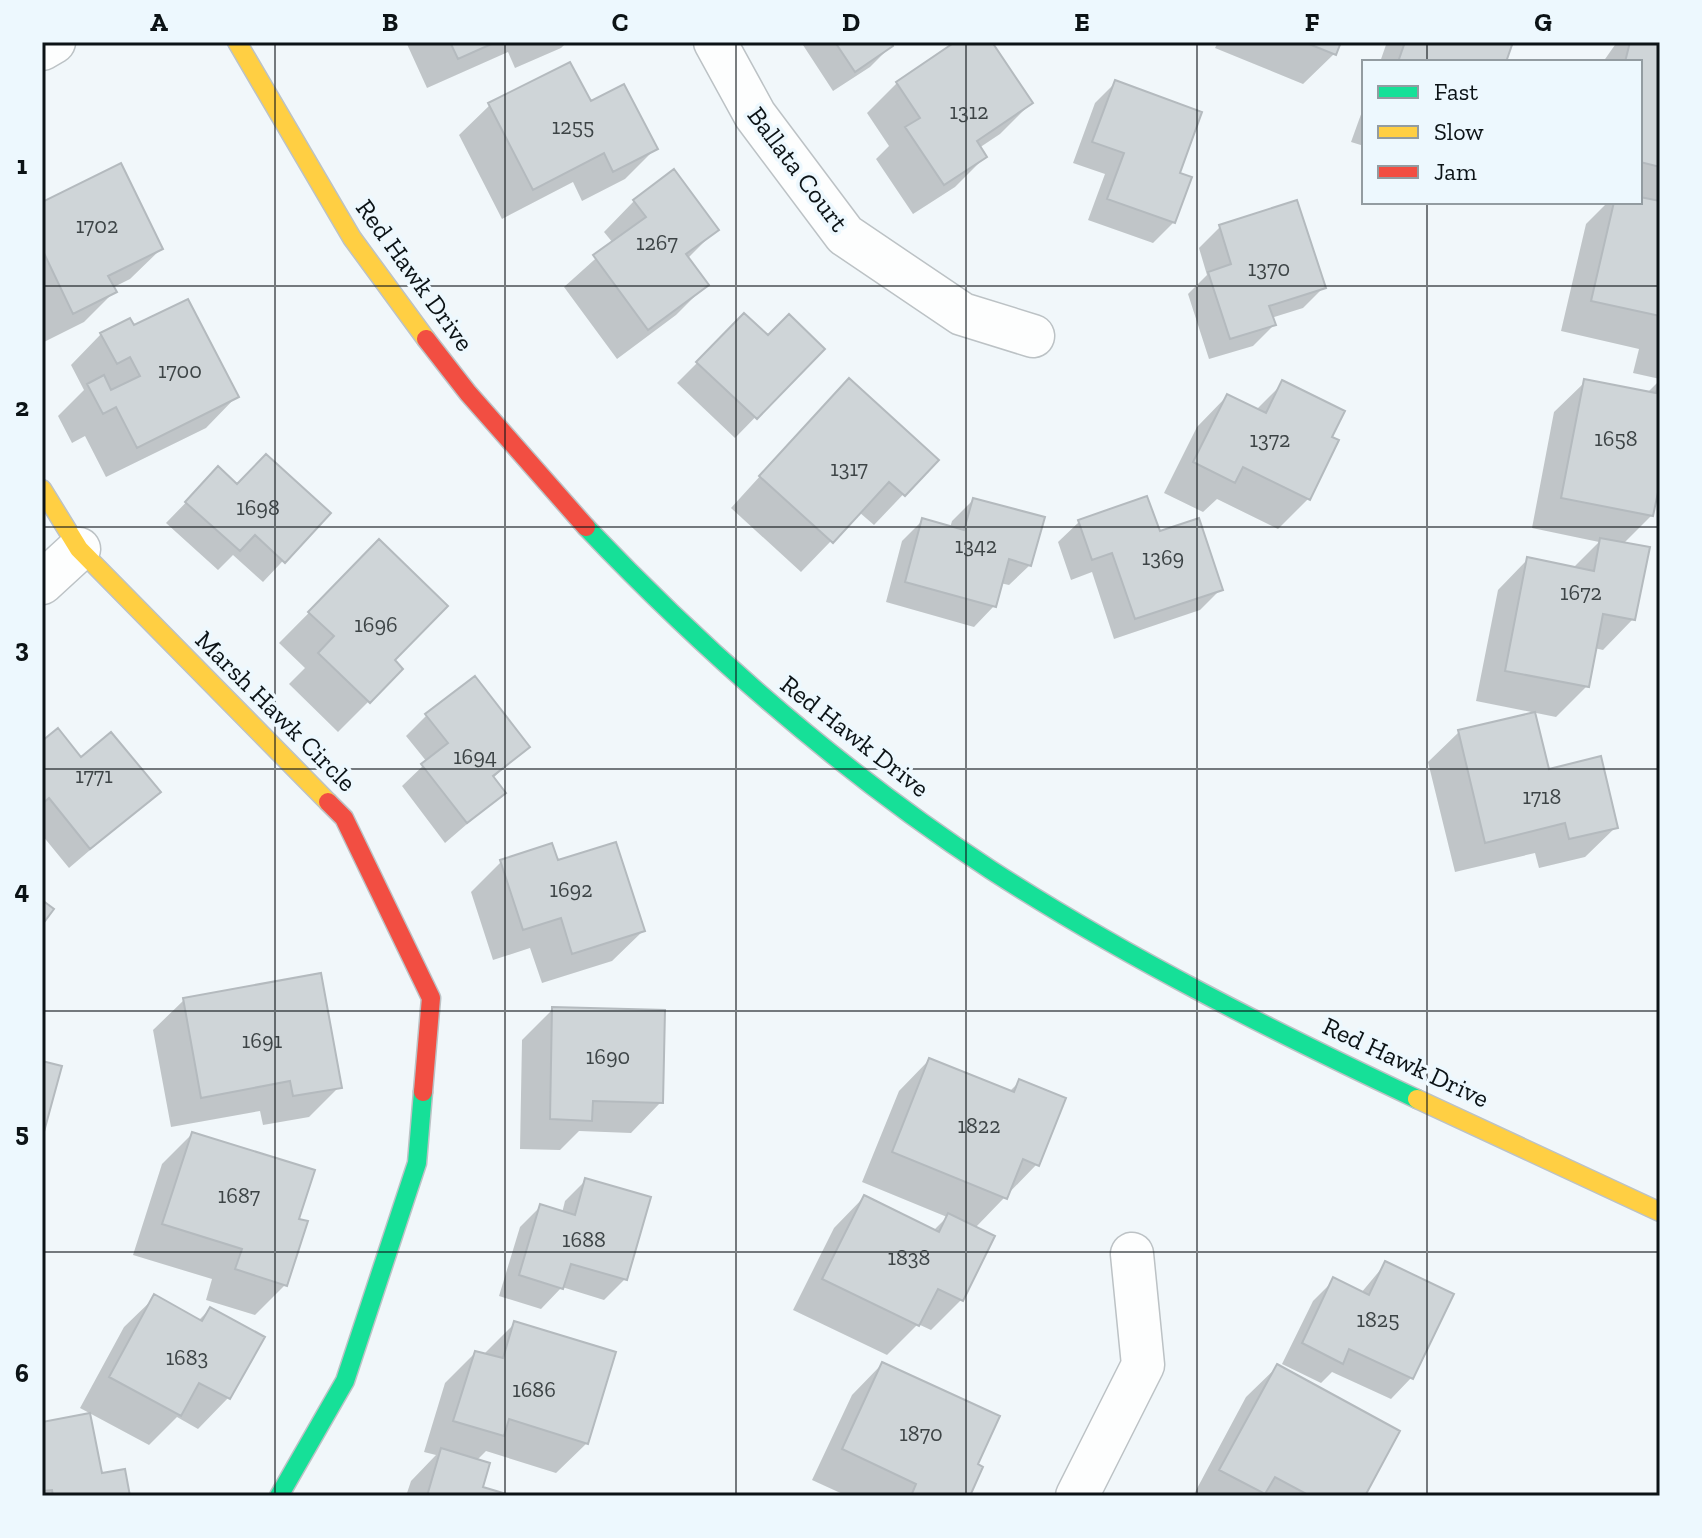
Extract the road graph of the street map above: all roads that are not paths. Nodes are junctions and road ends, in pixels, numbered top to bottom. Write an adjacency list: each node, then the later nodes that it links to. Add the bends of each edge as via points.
1 (54, 42): 4 (street)
2 (237, 42): 9 (street, Red Hawk Drive, via 321,187 393,297 481,408 672,615 771,707 976,860 1090,931 1200,992)
3 (715, 42): 5 (street, Ballata Court, via 755,115 845,235 962,314)
4 (42, 49)
5 (1033, 336)
6 (42, 489): 7 (street, Marsh Hawk Circle)
7 (79, 549): 8 (street); 11 (street, Marsh Hawk Circle, via 344,818 431,998 417,1163 345,1381)
8 (42, 583)
9 (1660, 1212)
10 (1132, 1254): 12 (street, via 1143,1365)
11 (279, 1496)
12 (1077, 1496)

